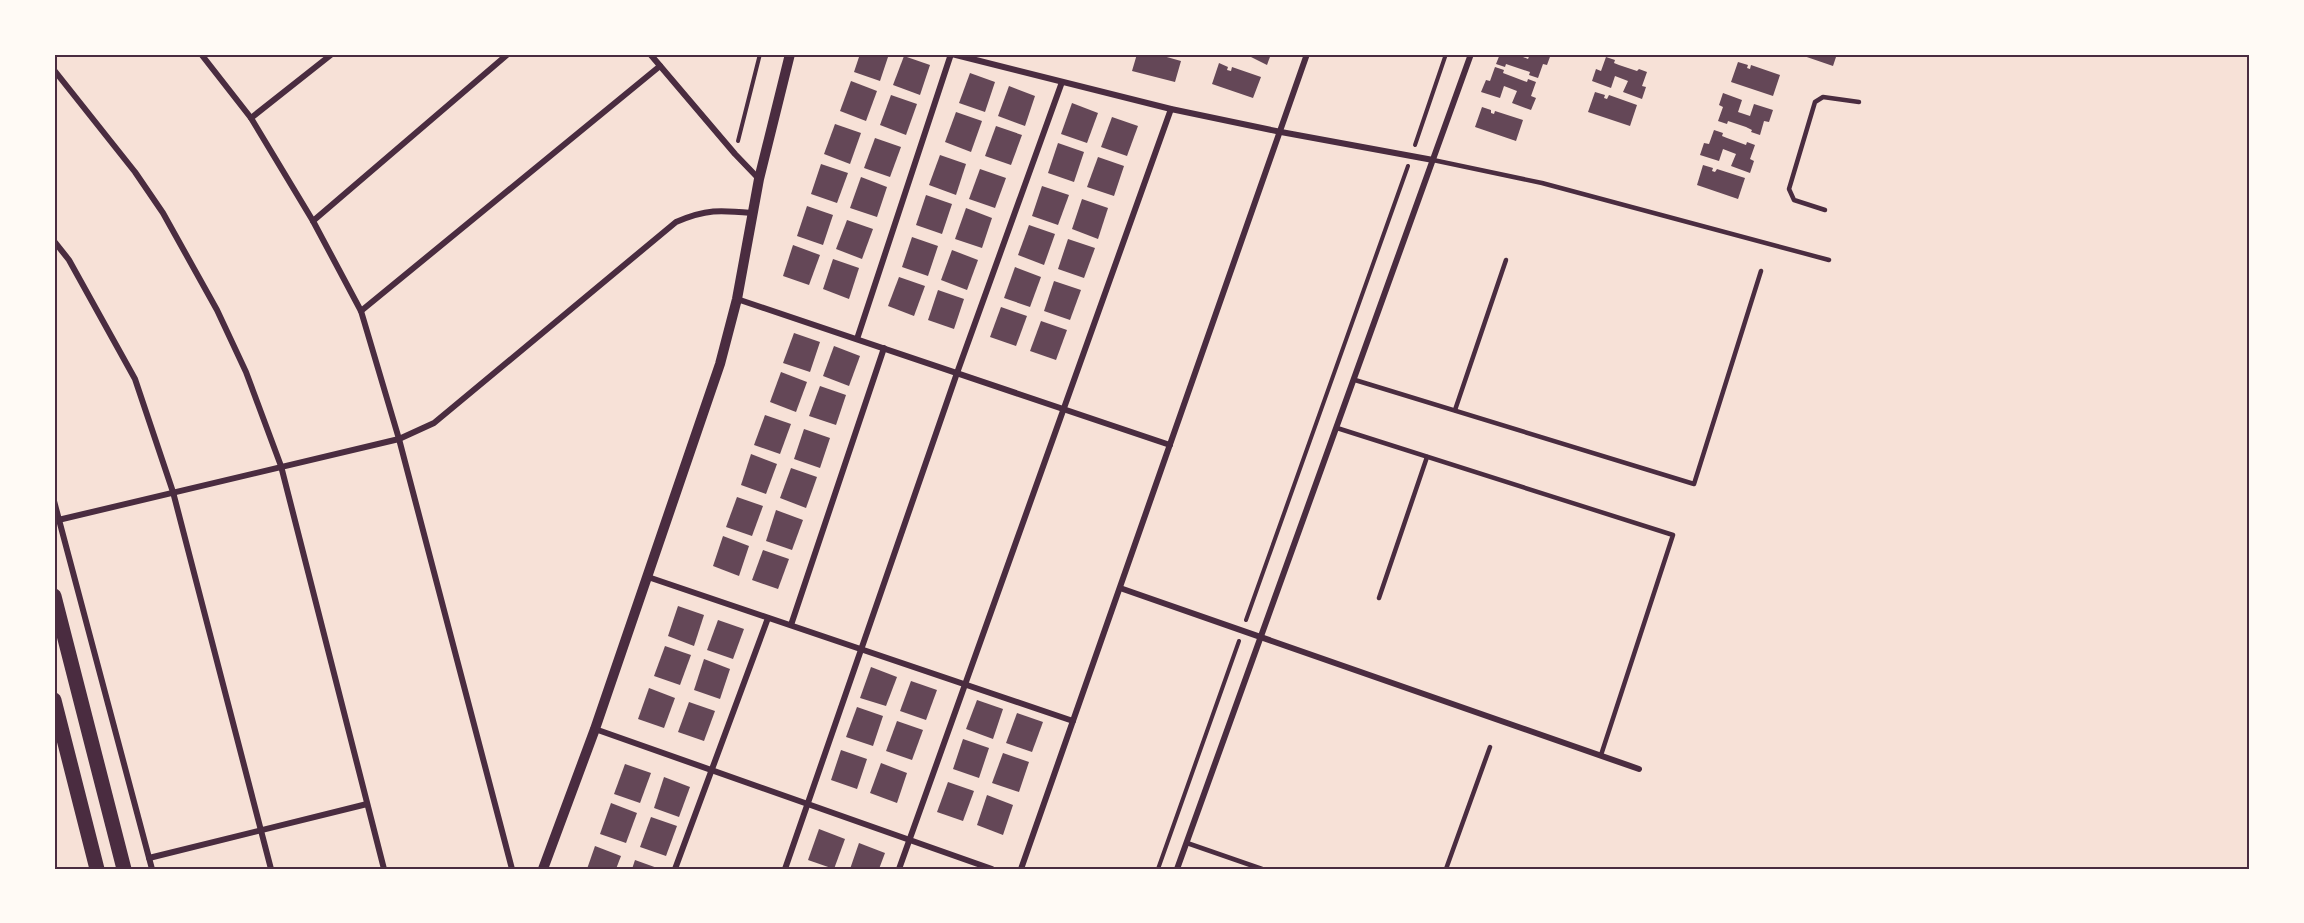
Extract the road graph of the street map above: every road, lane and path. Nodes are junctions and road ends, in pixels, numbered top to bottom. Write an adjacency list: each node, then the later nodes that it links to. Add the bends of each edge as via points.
1 (201, 54): 16 (street)
2 (332, 54): 16 (street)
3 (508, 54): 24 (street)
4 (650, 54): 11 (street)
5 (760, 54): 18 (path)
6 (790, 54): 21 (street)
7 (952, 54): 13 (street); 31 (street)
8 (1307, 54): 17 (street)
9 (1446, 54): 19 (path)
10 (1471, 54): 20 (street)
11 (660, 66): 18 (street); 30 (street)
12 (54, 70): 41 (street, via 135,172 190,258 246,372)
13 (1062, 82): 15 (street); 33 (street)
14 (1859, 102): 22 (lane, via 1823,97 1815,102 1789,189 1794,200)
15 (1171, 109): 17 (street); 35 (street)
16 (251, 118): 24 (street)
17 (1281, 132): 19 (street); 39 (street)
18 (735, 154): 21 (street)
19 (1412, 155): 20 (street); 51 (path)
20 (1433, 160): 27 (lane, via 1542,183); 34 (street)
21 (759, 179): 23 (street)
22 (1825, 210)
23 (752, 213): 29 (street); 38 (street, via 720,210 676,222 434,423)
24 (313, 221): 30 (street)
25 (54, 241): 42 (street, via 69,260 135,379)
26 (1506, 260): 36 (lane)
27 (1829, 260)
28 (1761, 271): 36 (lane, via 1694,484)
29 (737, 298): 31 (street); 45 (street, via 720,364)
30 (361, 311): 38 (street)
31 (857, 339): 32 (street)
32 (884, 348): 33 (street); 50 (street)
33 (957, 373): 35 (street); 53 (street)
34 (1355, 380): 36 (lane); 37 (street)
35 (1064, 409): 39 (street); 54 (street)
36 (1455, 410)
37 (1337, 428): 40 (lane); 52 (street)
38 (399, 439): 41 (street); 73 (street)
39 (1170, 446): 46 (street)
40 (1427, 457): 48 (lane); 59 (lane, via 1673,535)
41 (281, 466): 42 (street); 62 (street)
42 (173, 492): 44 (street); 64 (street)
43 (54, 501): 44 (street)
44 (57, 520): 67 (street)
45 (648, 577): 49 (street); 57 (street)
46 (1120, 588): 51 (street); 56 (street)
47 (54, 596): 69 (main road)
48 (1379, 598)
49 (768, 618): 50 (street); 61 (street)
50 (791, 626): 53 (street)
51 (1243, 631): 52 (street); 80 (path)
52 (1261, 637): 59 (street); 66 (street)
53 (861, 649): 54 (street); 63 (street)
54 (965, 685): 56 (street); 65 (street)
55 (54, 700): 68 (main road)
56 (1073, 721): 79 (street)
57 (596, 729): 61 (street); 74 (street)
58 (1490, 747): 83 (lane)
59 (1601, 755): 60 (street)
60 (1639, 769)
61 (710, 770): 63 (street); 75 (street)
62 (367, 804): 64 (street); 72 (street)
63 (808, 804): 65 (street); 76 (street)
64 (261, 830): 67 (street); 71 (street)
65 (910, 840): 77 (street); 78 (street)
66 (1187, 843): 81 (street); 82 (lane)
67 (149, 858): 70 (street)
68 (96, 869)
69 (124, 869)
70 (152, 869)
71 (271, 869)
72 (384, 869)
73 (512, 869)
74 (543, 869)
75 (675, 869)
76 (785, 869)
77 (899, 869)
78 (992, 869)
79 (1021, 869)
80 (1158, 869)
81 (1177, 869)
82 (1262, 869)
83 (1446, 869)

